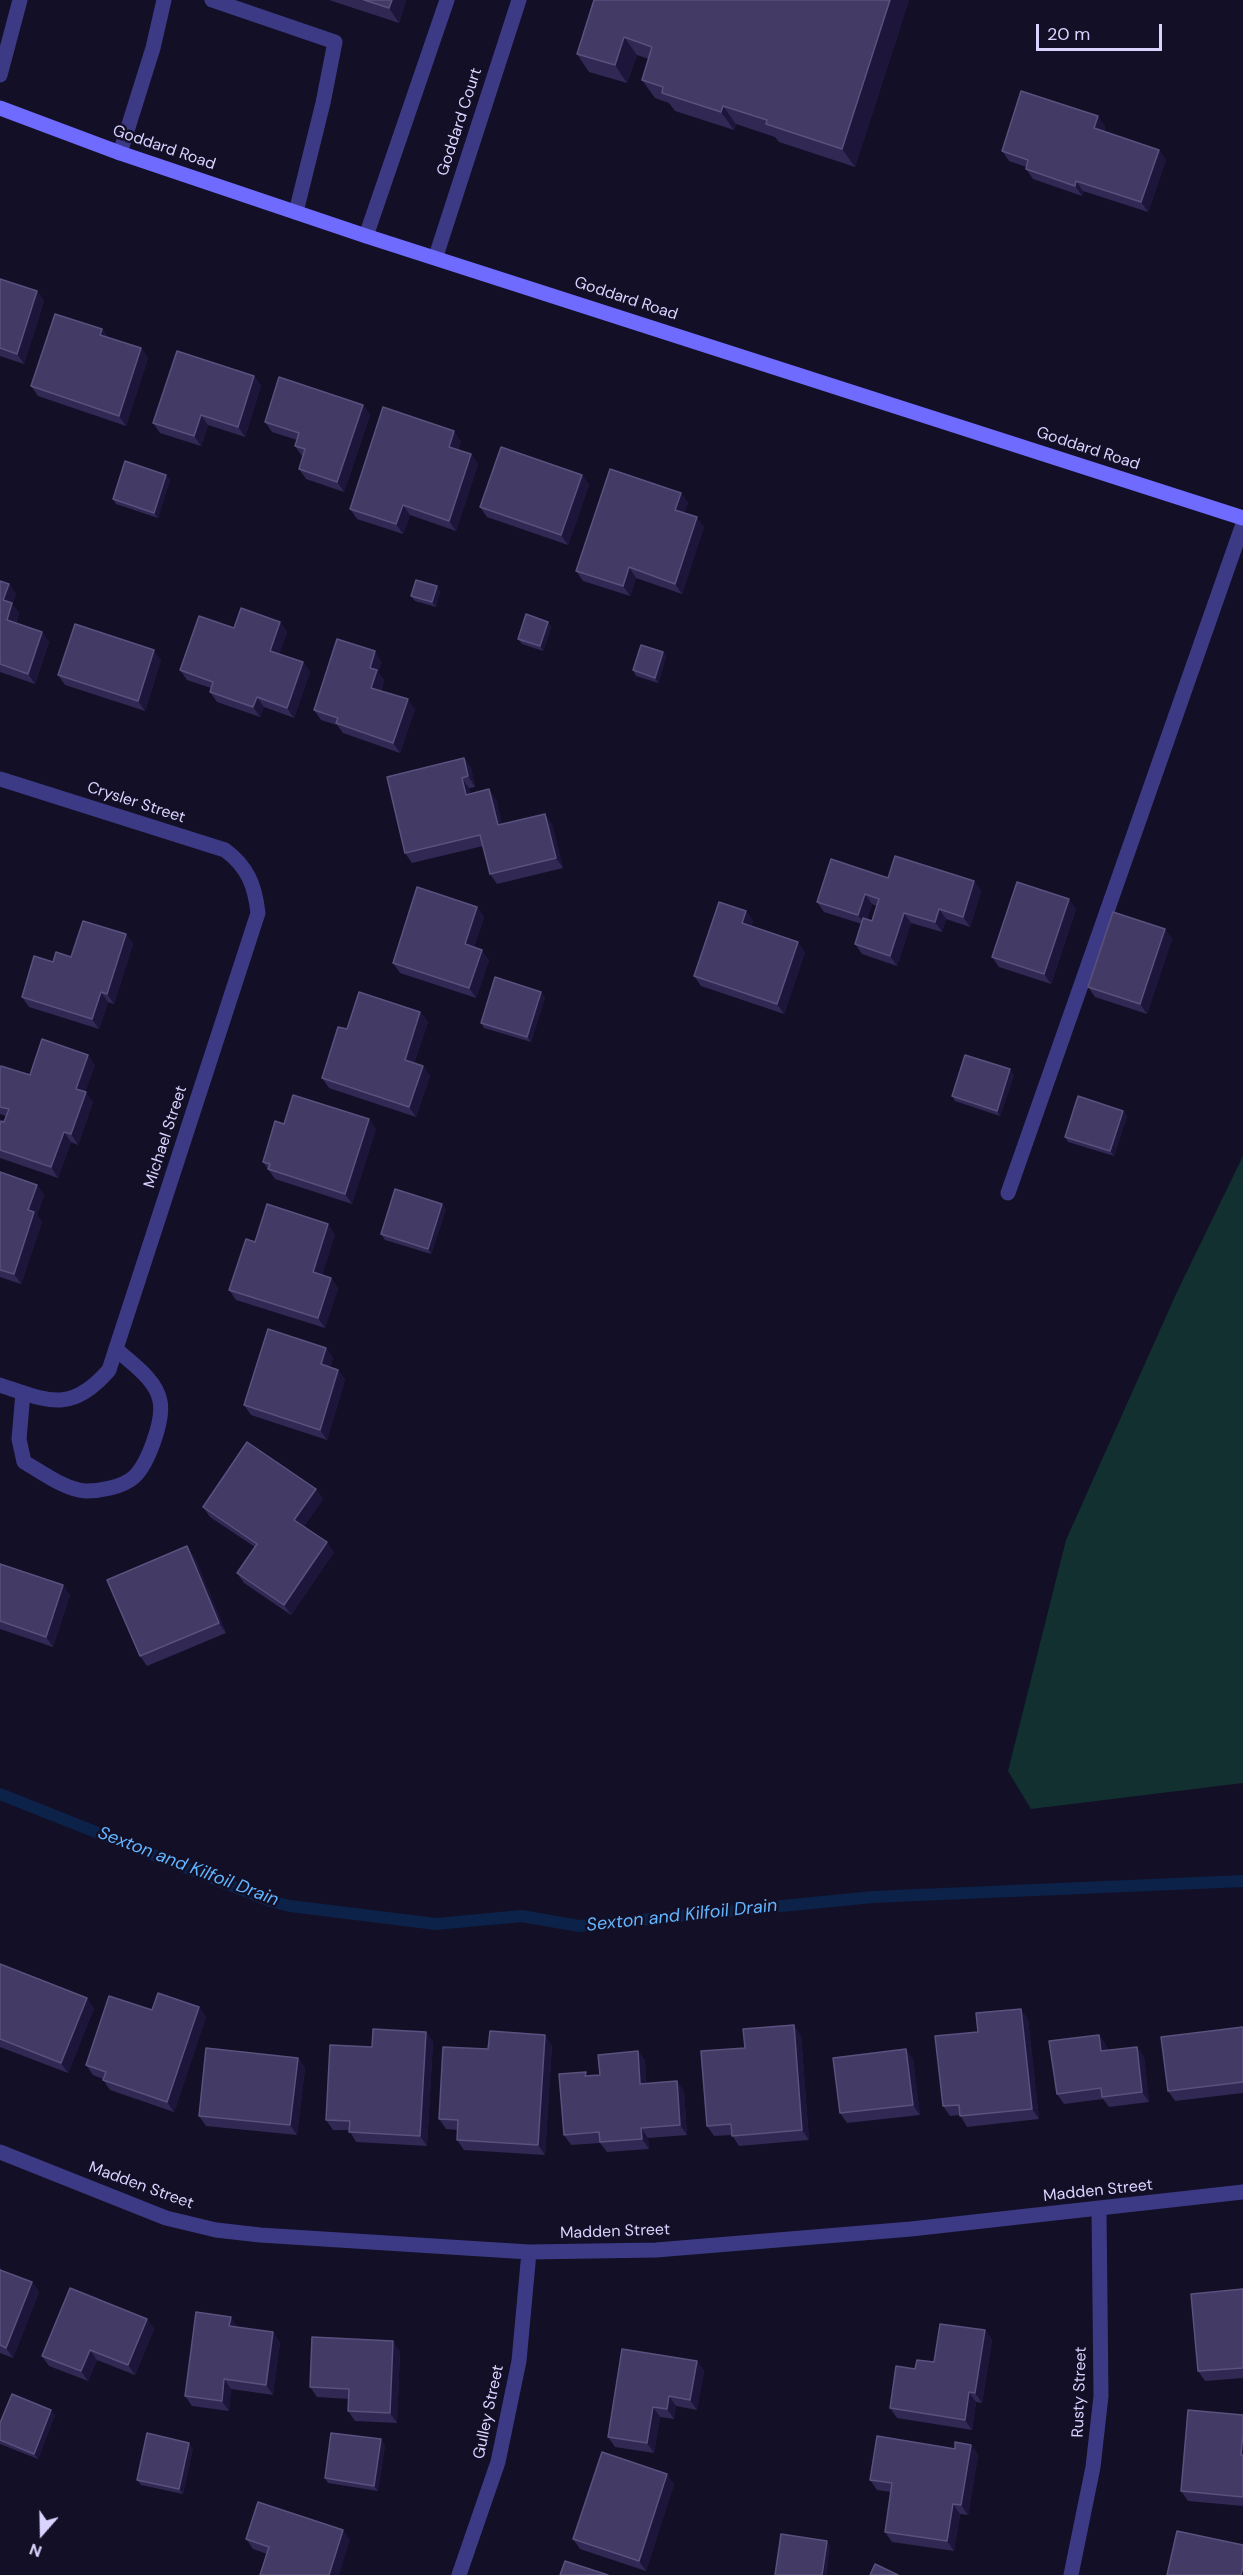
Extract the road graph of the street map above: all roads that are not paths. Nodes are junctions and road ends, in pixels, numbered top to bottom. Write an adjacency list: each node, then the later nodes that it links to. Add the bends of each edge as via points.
1 (20, 0): 6 (street)
2 (164, 0): 8 (street)
3 (212, 0): 9 (street, via 335,42)
4 (447, 0): 10 (street)
5 (519, 0): 11 (street, Goddard Court)
6 (0, 75)
7 (0, 108): 8 (main road, Goddard Road)
8 (120, 153): 9 (main road, Goddard Road)
9 (296, 212): 10 (main road, Goddard Road)
10 (366, 236): 11 (main road, Goddard Road)
11 (436, 256): 12 (main road, Goddard Road)
12 (1243, 518)
13 (1243, 524): 16 (street)
14 (0, 779): 15 (street, Crysler Street, via 225,850 238,859)
15 (251, 878): 17 (street, Michael Street, via 258,913)
16 (1008, 1193)
17 (116, 1349): 19 (street, Michael Street, via 109,1370 81,1395 61,1401); 19 (street, via 151,1382 160,1401 158,1428 147,1457 133,1478 108,1489 84,1491 24,1462 19,1439)
18 (0, 1385): 19 (street)
19 (23, 1393)
20 (0, 2152): 23 (street, Madden Street, via 166,2218 216,2230)
21 (1243, 2192): 22 (street, Madden Street)
22 (1099, 2209): 23 (street, Madden Street, via 656,2250); 25 (street, Rusty Street, via 1101,2396 1093,2467)
23 (529, 2252): 24 (street, Gulley Street, via 519,2361 498,2462)
24 (459, 2575)
25 (1071, 2575)

